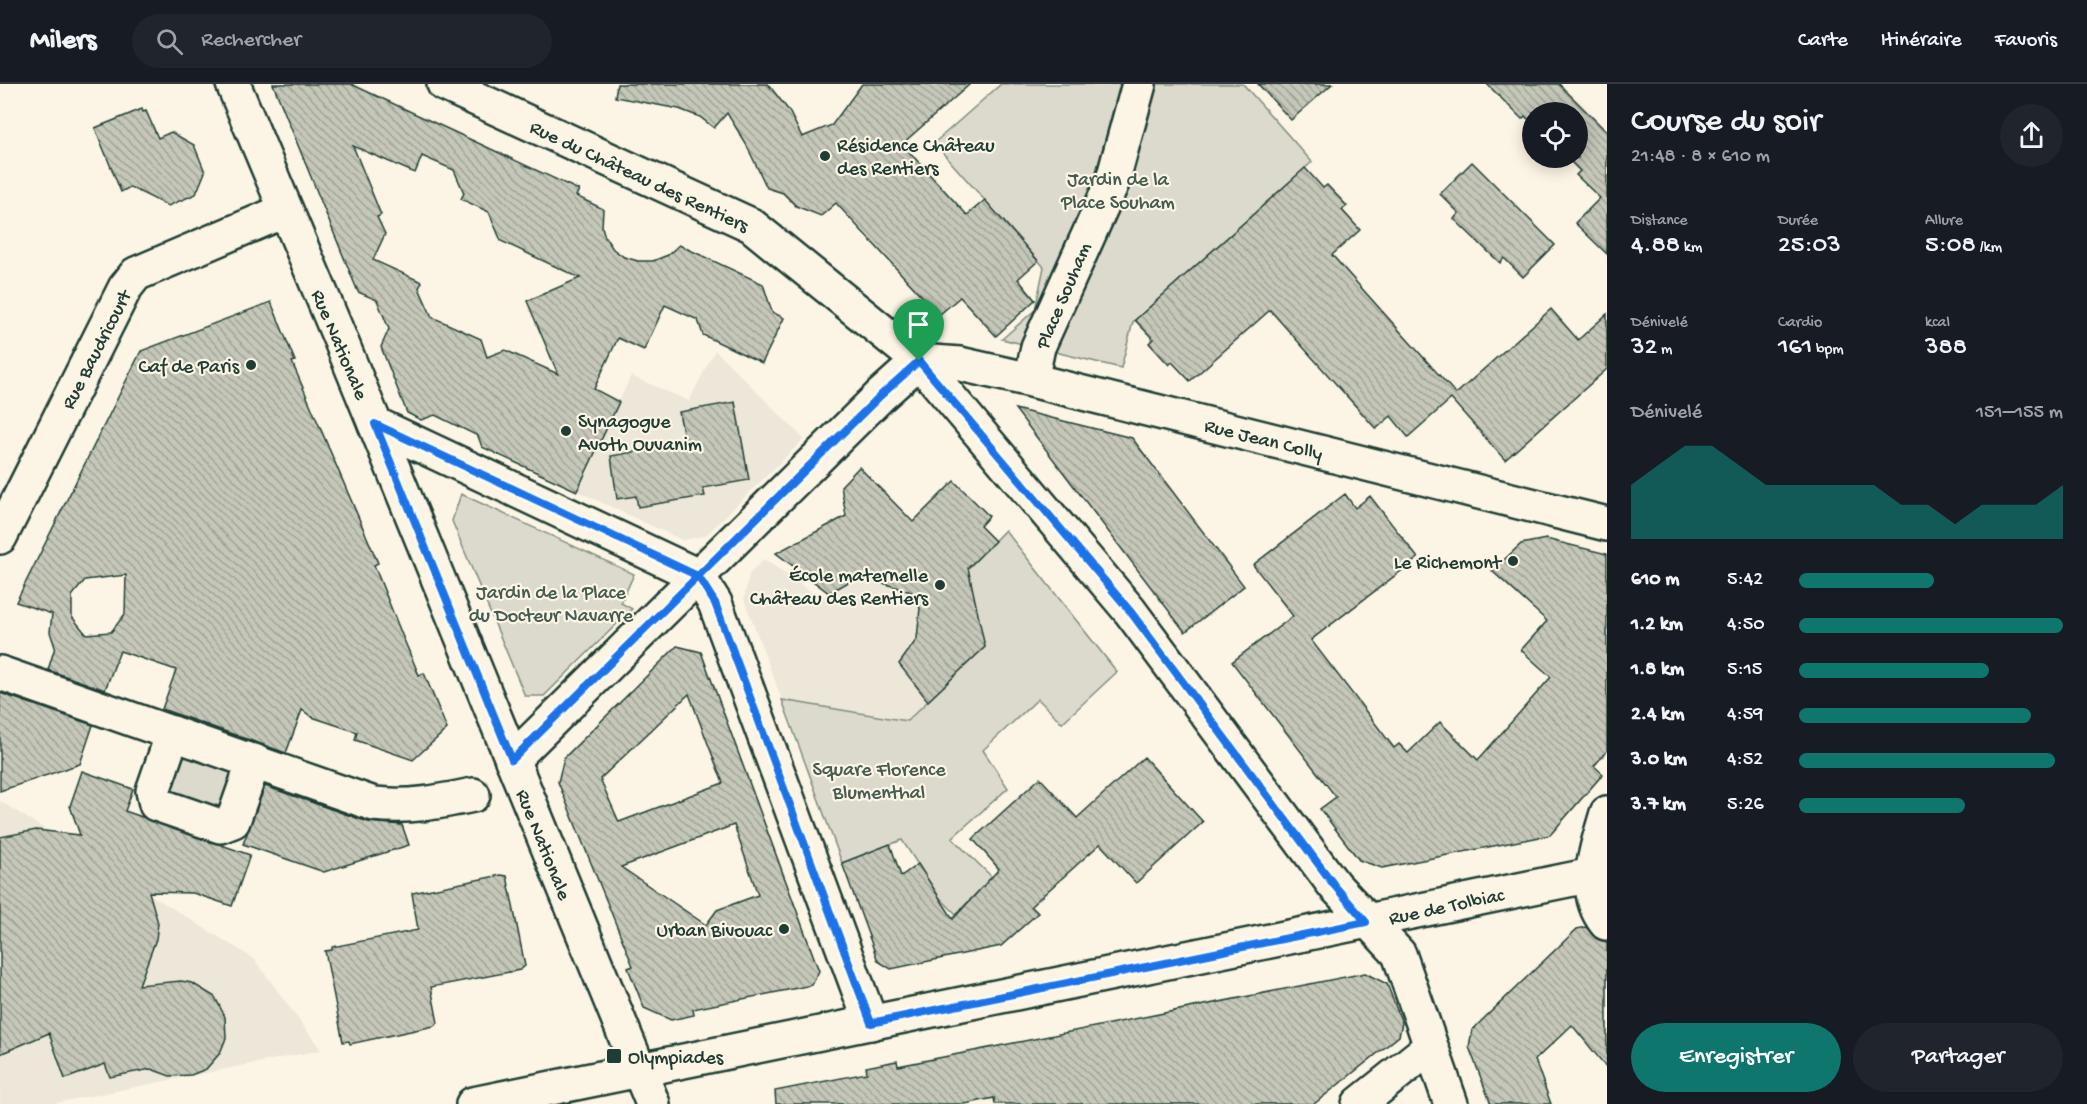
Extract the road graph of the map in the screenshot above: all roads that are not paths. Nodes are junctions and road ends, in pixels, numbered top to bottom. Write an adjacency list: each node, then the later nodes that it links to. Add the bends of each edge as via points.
1 (233, 84): 4 (street, Rue Nationale)
2 (1139, 84): 6 (street, Place Souham, via 1112,183 1038,347)
3 (456, 86): 5 (street, Rue du Château des Rentiers, via 751,225)
4 (284, 211): 7 (street, Rue Nationale); 9 (street, Rue Baudricourt, via 136,274 125,288)
5 (919, 361): 8 (street, Rue Jean Colly, via 960,364 1031,380); 10 (street); 18 (street, Rue du Château des Rentiers, via 1130,611 1334,885)
6 (1033, 372)
7 (375, 424): 10 (street); 13 (street, Rue Nationale)
8 (1607, 524)
9 (0, 537)
10 (698, 576): 13 (street); 20 (street, via 715,603)
11 (0, 673): 12 (street)
12 (173, 733): 14 (street); 14 (street, via 153,791 156,804 220,826 233,821)
13 (512, 760): 22 (street, Rue Nationale)
14 (254, 761): 15 (street, via 375,804 425,805)
15 (473, 795)
16 (1607, 813): 17 (street)
17 (1599, 874): 18 (street, Rue de Tolbiac); 19 (street, via 1601,916)
18 (1366, 922): 20 (street, Rue de Tolbiac); 21 (street, Rue du Château des Rentiers, via 1399,954)
19 (1606, 923)
20 (871, 1023): 22 (street, Rue de Tolbiac)
21 (1429, 1048): 25 (street); 26 (street, Rue du Château des Rentiers)
22 (638, 1070): 23 (street, Rue de Tolbiac); 24 (street, Rue Nationale)
23 (473, 1104)
24 (653, 1104)
25 (1359, 1104)
26 (1451, 1104)

